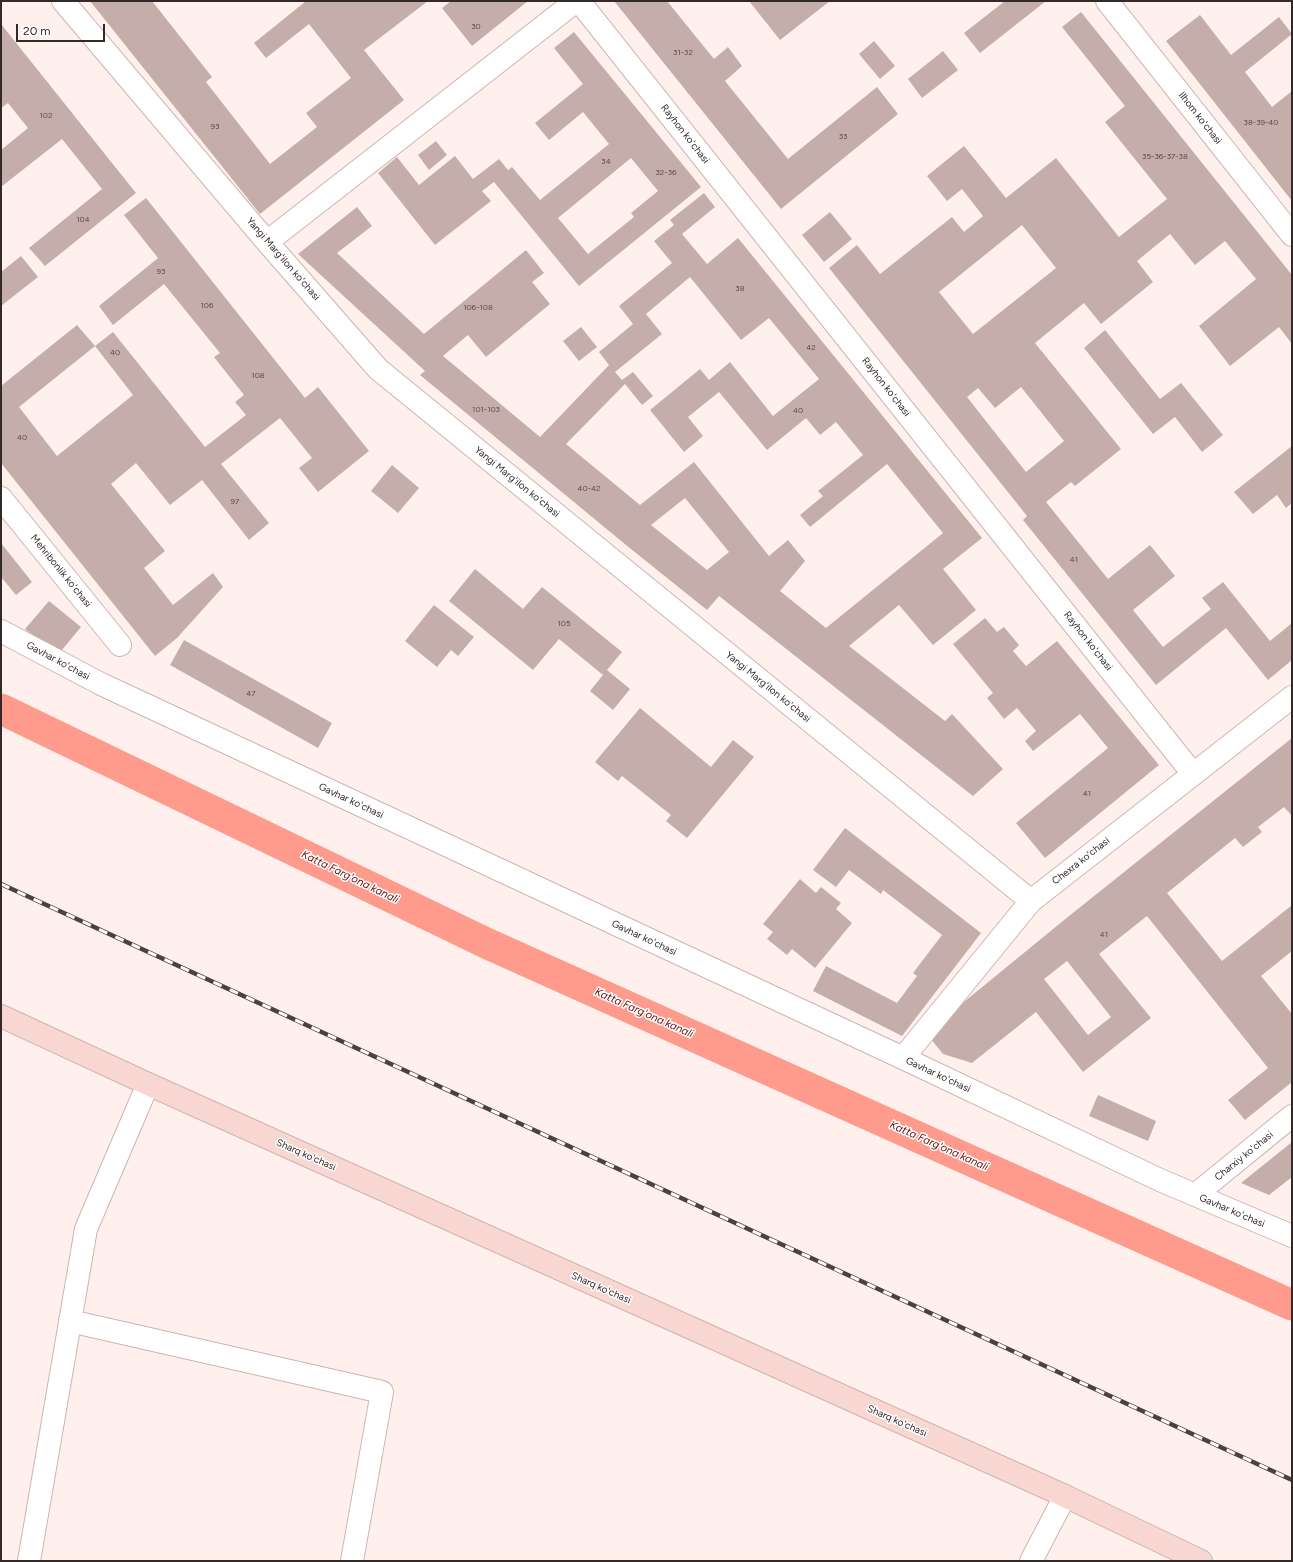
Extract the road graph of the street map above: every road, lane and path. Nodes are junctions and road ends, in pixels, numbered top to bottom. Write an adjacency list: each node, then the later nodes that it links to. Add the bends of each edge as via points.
1 (63, 1): 6 (street, Yangi Margʻilon koʻchasi)
2 (576, 1): 6 (street)
3 (579, 1): 11 (street, Rayhon koʻchasi)
4 (1107, 1): 5 (street, Ilhom koʻchasi)
5 (1292, 235)
6 (267, 242): 12 (street, Yangi Margʻilon koʻchasi, via 378,369)
7 (1, 498): 9 (street, Mehribonlik koʻchasi)
8 (1, 631): 14 (street, Gavhar koʻchasi, via 101,684)
9 (120, 645)
10 (1292, 697): 11 (street, Chexra koʻchasi)
11 (1193, 774): 12 (street, Chexra koʻchasi)
12 (1031, 900): 14 (street, Chexra koʻchasi)
13 (1, 1016): 15 (main road, Sharq ko'chasi)
14 (903, 1058): 17 (street, Gavhar koʻchasi)
15 (148, 1084): 19 (street, via 86,1229); 20 (main road, Sharq ko'chasi)
16 (1292, 1116): 17 (street, Charxiy koʻchasi)
17 (1196, 1195): 18 (street, Gavhar koʻchasi)
18 (1292, 1236)
19 (70, 1321): 21 (street); 22 (street, via 382,1392)
20 (1065, 1496): 23 (street); 24 (main road, Sharq ko'chasi)
21 (29, 1561)
22 (352, 1561)
23 (1031, 1561)
24 (1201, 1561)

